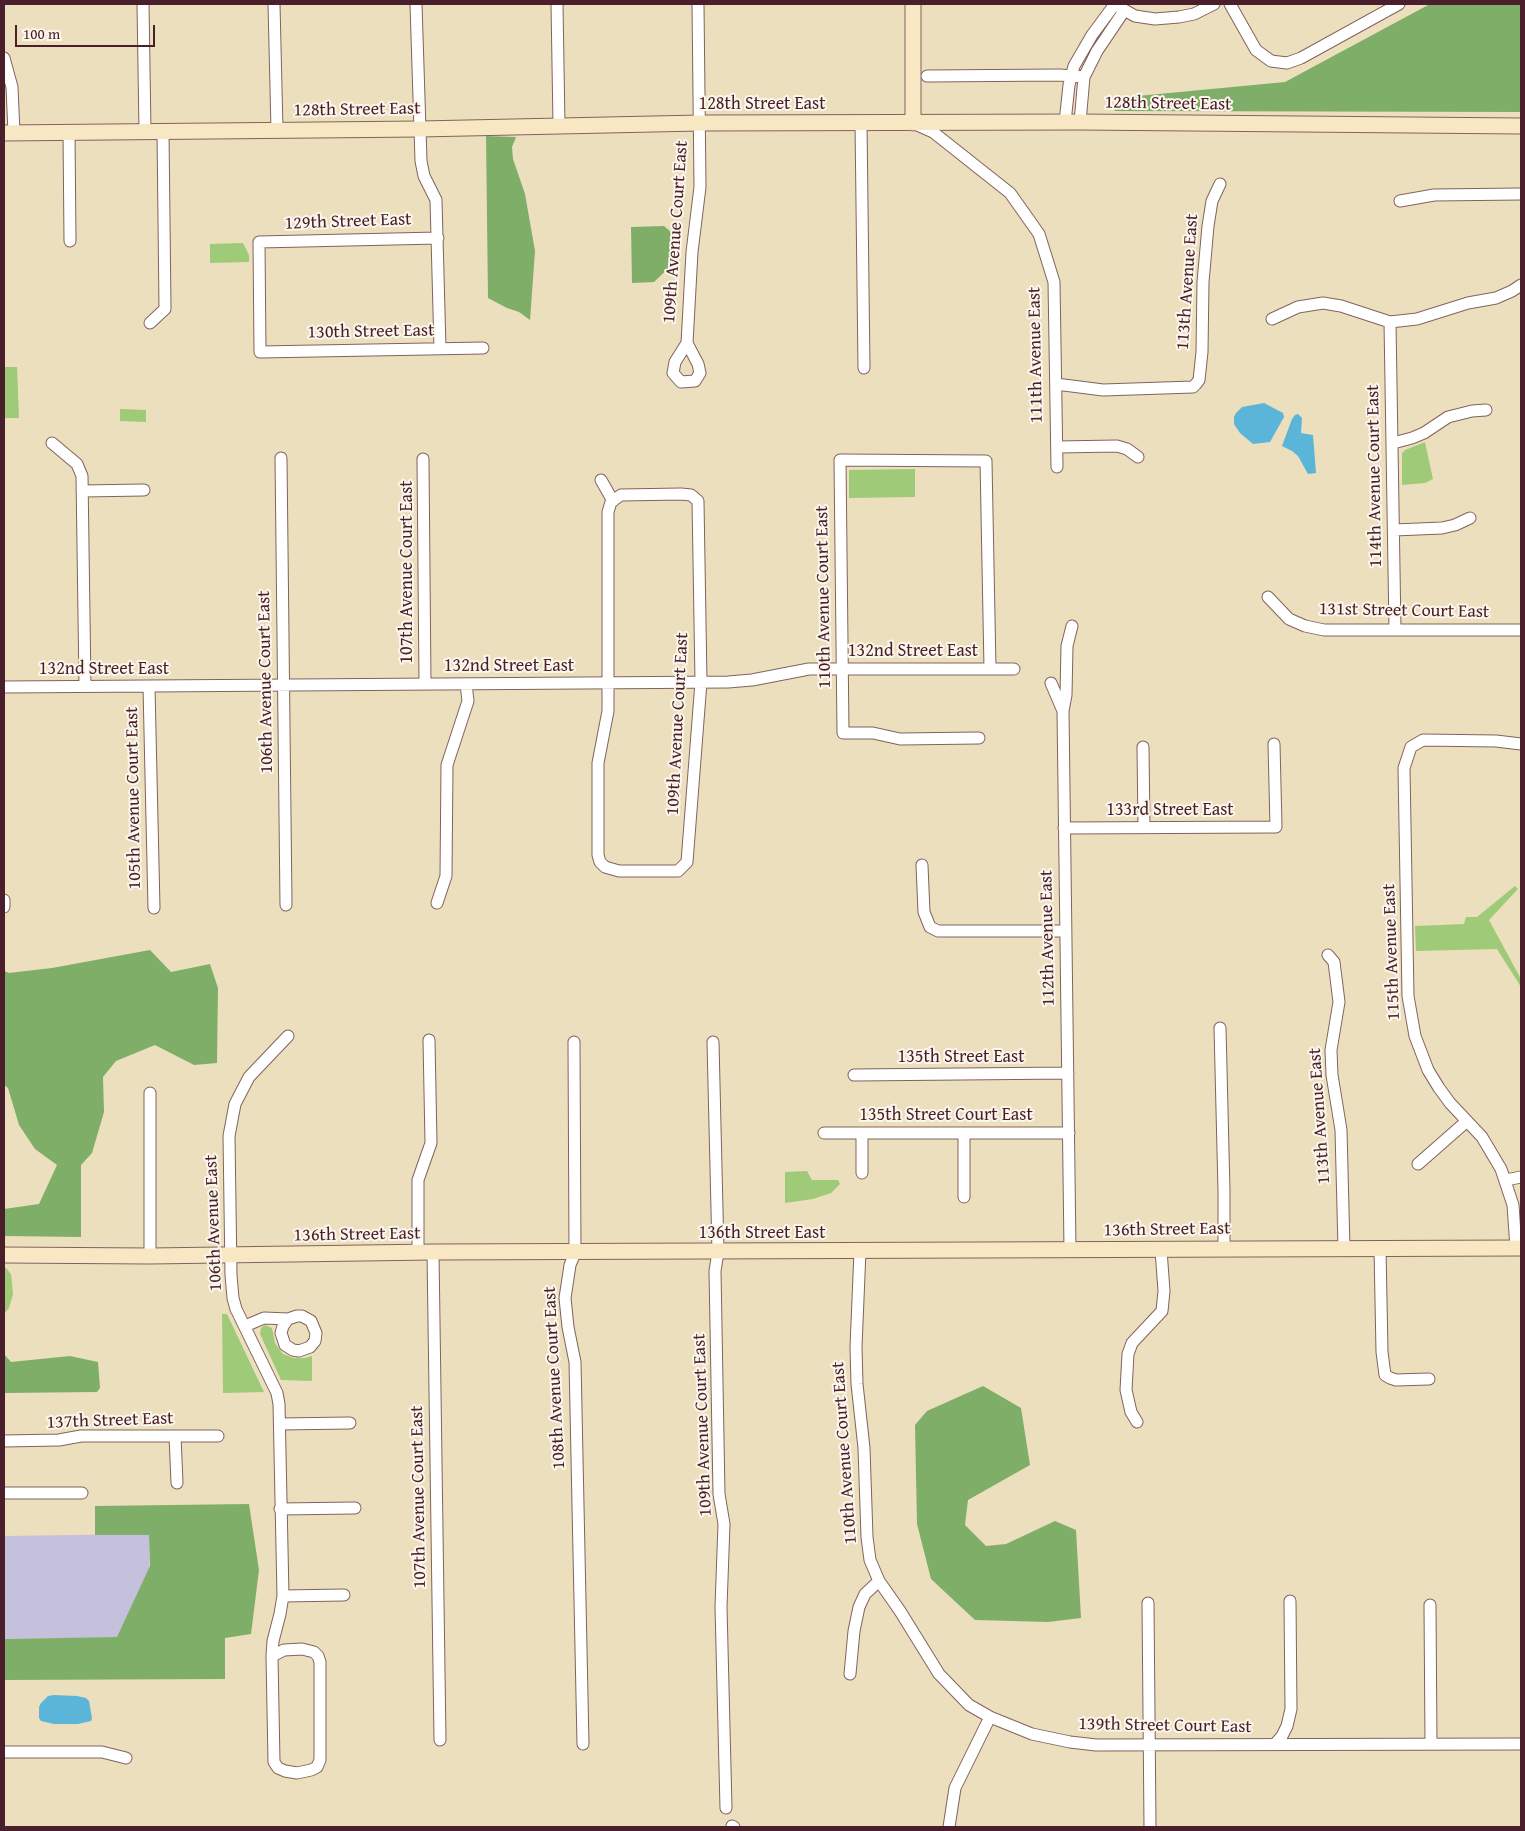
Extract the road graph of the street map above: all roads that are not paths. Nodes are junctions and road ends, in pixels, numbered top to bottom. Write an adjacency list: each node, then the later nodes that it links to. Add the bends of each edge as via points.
1 (143, 4): 23 (street)
2 (274, 4): 22 (street)
3 (416, 4): 21 (street)
4 (557, 4): 19 (street)
5 (698, 4): 16 (street, 109th Avenue Court East)
6 (912, 4): 18 (street)
7 (1214, 4): 10 (street, via 1194,14 1155,20 1134,16)
8 (1230, 4): 9 (street, via 1256,50 1266,59 1287,63 1302,58)
9 (1399, 4)
10 (1118, 6): 12 (street, via 1080,54); 14 (street)
11 (4, 58): 26 (street, via 12,87)
12 (1071, 75): 13 (street); 14 (street); 15 (street)
13 (927, 76)
14 (1084, 77): 15 (street)
15 (1072, 122): 18 (street, 128th Street East); 20 (street, 128th Street East)
16 (700, 123): 17 (street, 128th Street East); 19 (street, 128th Street East); 36 (street, 109th Avenue Court East, via 700,187 692,252)
17 (861, 123): 18 (street, 128th Street East); 40 (street)
18 (913, 123): 41 (street, 111th Avenue East, via 933,132 1010,193 1040,234 1054,282)
19 (559, 126): 21 (street, 128th Street East)
20 (1521, 126)
21 (420, 129): 22 (street, 128th Street East); 30 (street, via 421,161 424,176 436,200)
22 (277, 130): 24 (street, 128th Street East)
23 (145, 131): 24 (street, 128th Street East); 25 (street, 128th Street East)
24 (163, 131): 35 (street, via 164,308)
25 (69, 132): 26 (street, 128th Street East); 31 (street)
26 (9, 133)
27 (1220, 184): 41 (street, 113th Avenue East, via 1212,201 1208,226 1202,352 1196,384 1193,387 1102,390)
28 (1521, 194): 29 (street, via 1434,195)
29 (1400, 201)
30 (438, 238): 37 (street); 39 (street, 129th Street East, via 259,242)
31 (70, 241)
32 (1521, 285): 34 (street, via 1496,298 1468,303 1423,318)
33 (1272, 319): 34 (street, via 1298,307 1323,304 1341,306)
34 (1390, 322): 44 (street, 114th Avenue Court East)
35 (150, 323)
36 (687, 343)
37 (440, 348): 38 (street, 130th Street East); 39 (street, 130th Street East)
38 (483, 348)
39 (260, 352)
40 (864, 368)
41 (1056, 384): 45 (street, 111th Avenue East)
42 (1486, 410): 44 (street, via 1448,418 1424,433)
43 (52, 443): 52 (street, via 79,467)
44 (1393, 443): 55 (street, 114th Avenue Court East)
45 (1057, 447): 46 (street, via 1117,446); 49 (street, 111th Avenue East)
46 (1138, 457)
47 (281, 458): 66 (street, 106th Avenue Court East)
48 (423, 459): 67 (street, 107th Avenue Court East)
49 (1057, 467)
50 (601, 480): 53 (street)
51 (144, 490): 52 (street)
52 (82, 491): 69 (street)
53 (613, 501): 63 (street, via 606,519); 64 (street, 109th Avenue Court East, via 624,495 681,494 698,500)
54 (1470, 518): 55 (street, via 1442,528)
55 (1394, 530): 58 (street, 114th Avenue Court East)
56 (1268, 597): 58 (street, 131st Street Court East, via 1289,619 1314,628)
57 (1072, 626): 72 (street, 112th Avenue East, via 1067,646)
58 (1395, 630): 59 (street, 131st Street Court East)
59 (1521, 630)
60 (843, 669): 61 (street, 132nd Street East); 61 (street, 110th Avenue Court East, via 840,460 986,461); 64 (street, 132nd Street East, via 809,669 752,680); 73 (street, 110th Avenue Court East, via 843,733 872,733 900,739)
61 (990, 669): 62 (street, 132nd Street East)
62 (1014, 669)
63 (607, 682): 64 (street, 132nd Street East); 64 (street, 109th Avenue Court East, via 607,716 597,782 600,862 605,867 619,870 678,871 687,862); 68 (street, 132nd Street East)
64 (701, 682)
65 (1051, 683): 72 (street)
66 (284, 684): 67 (street, 132nd Street East); 70 (street, 132nd Street East); 82 (street, 106th Avenue Court East)
67 (425, 684): 68 (street, 132nd Street East)
68 (466, 684): 81 (street, via 468,701 447,766 446,876)
69 (85, 686): 70 (street, 132nd Street East); 71 (street, 132nd Street East)
70 (148, 686): 84 (street, 105th Avenue Court East)
71 (4, 687)
72 (1063, 711): 78 (street, 112th Avenue East)
73 (979, 738)
74 (1274, 744): 77 (street, 133rd Street East, via 1276,827)
75 (1521, 744): 95 (street, 115th Avenue East, via 1423,740 1411,747 1404,768 1410,1018 1428,1070 1450,1103)
76 (1142, 747): 77 (street)
77 (1144, 827): 78 (street, 133rd Street East)
78 (1064, 828): 85 (street, 112th Avenue East)
79 (922, 865): 85 (street, via 924,912 928,924 938,931)
80 (4, 900): 83 (street)
81 (437, 903)
82 (286, 905)
83 (4, 908)
84 (154, 908)
85 (1066, 931): 92 (street, 112th Avenue East)
86 (1328, 955): 107 (street, 113th Avenue East, via 1336,970 1339,1002 1332,1075 1341,1130)
87 (1220, 1028): 105 (street)
88 (288, 1036): 116 (street, 106th Avenue East, via 249,1077 235,1104 229,1136)
89 (429, 1040): 112 (street, 107th Avenue Court East, via 430,1143 418,1180)
90 (574, 1042): 114 (street, 108th Avenue Court East)
91 (713, 1042): 113 (street, 109th Avenue Court East)
92 (1068, 1073): 93 (street, 135th Street East); 99 (street, 112th Avenue East)
93 (854, 1075)
94 (150, 1093): 117 (street)
95 (1467, 1120): 100 (street); 103 (street, 115th Avenue East, via 1488,1146)
96 (824, 1133): 97 (street, 135th Street Court East)
97 (862, 1133): 98 (street, 135th Street Court East); 101 (street)
98 (964, 1133): 99 (street, 135th Street Court East); 104 (street)
99 (1069, 1133): 109 (street, 112th Avenue East)
100 (1418, 1164)
101 (862, 1173)
102 (1521, 1177): 103 (street)
103 (1506, 1180): 106 (street, 115th Avenue East)
104 (964, 1197)
105 (1224, 1248): 107 (street, 136th Street East); 110 (street, 136th Street East)
106 (1519, 1248): 108 (street, 136th Street East)
107 (1344, 1249): 108 (street, 136th Street East)
108 (1380, 1249): 120 (street, via 1385,1375 1396,1380)
109 (1070, 1250): 110 (street, 136th Street East); 111 (street, 136th Street East)
110 (1161, 1250): 121 (street, via 1162,1311 1132,1344 1128,1354 1126,1390)
111 (860, 1251): 113 (street, 136th Street East); 132 (street, 110th Avenue Court East, via 856,1347 867,1546)
112 (425, 1252): 114 (street, 136th Street East); 116 (street, 136th Street East); 141 (street, 107th Avenue Court East)
113 (718, 1252): 114 (street, 136th Street East); 149 (street, 109th Avenue Court East)
114 (575, 1253): 142 (street, 108th Avenue Court East, via 565,1298 575,1362)
115 (4, 1254): 117 (street, 136th Street East)
116 (232, 1255): 117 (street, 136th Street East); 119 (street, 106th Avenue East, via 233,1298)
117 (150, 1256)
118 (288, 1319): 119 (street, via 264,1318)
119 (245, 1326): 123 (street, 106th Avenue East, via 277,1392)
120 (1429, 1380)
121 (1137, 1422)
122 (350, 1423): 123 (street)
123 (280, 1424): 131 (street, 106th Avenue East)
124 (174, 1436): 125 (street, 137th Street East); 126 (street, 137th Street East, via 81,1436 59,1440); 127 (street)
125 (218, 1436)
126 (4, 1441)
127 (177, 1483)
128 (4, 1493): 129 (street)
129 (82, 1493)
130 (356, 1508): 131 (street)
131 (280, 1509): 134 (street, 106th Avenue East)
132 (879, 1582): 139 (street, via 865,1594 859,1607); 140 (street, 139th Street Court East, via 938,1674 969,1705)
133 (344, 1594): 134 (street)
134 (283, 1596): 138 (street, 106th Avenue East)
135 (1290, 1601): 144 (street, via 1291,1709 1288,1726)
136 (1148, 1603): 143 (street)
137 (1430, 1605): 145 (street)
138 (272, 1656): 138 (street, 106th Avenue East, via 274,1762 285,1771 311,1770 320,1760 318,1656 302,1649 284,1650)
139 (850, 1674)
140 (990, 1717): 143 (street, 139th Street Court East, via 1032,1734 1070,1742); 150 (street, via 957,1781 952,1797)
141 (440, 1740)
142 (583, 1744)
143 (1149, 1744): 144 (street, 139th Street Court East); 151 (street)
144 (1275, 1744): 145 (street, 139th Street Court East)
145 (1431, 1744): 146 (street, 139th Street Court East)
146 (1521, 1744)
147 (4, 1752): 148 (street, via 102,1752)
148 (126, 1758)
149 (726, 1808)
150 (950, 1827)
151 (1150, 1827)

